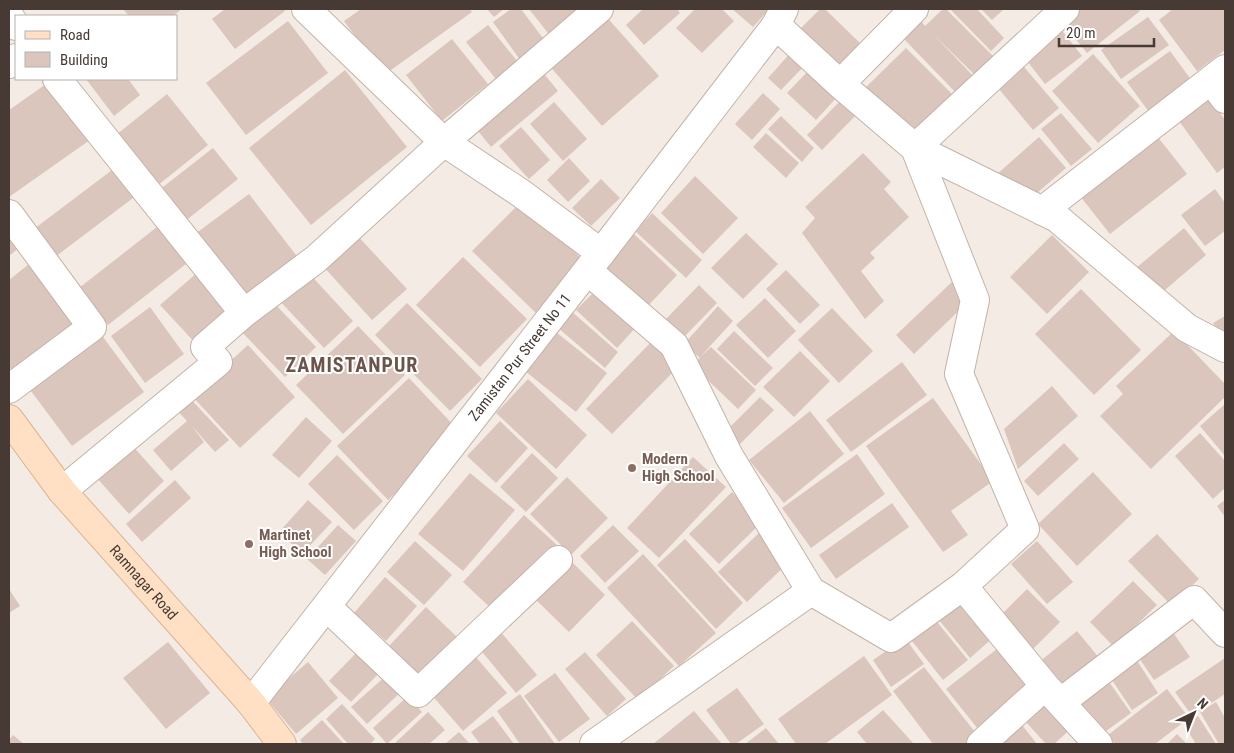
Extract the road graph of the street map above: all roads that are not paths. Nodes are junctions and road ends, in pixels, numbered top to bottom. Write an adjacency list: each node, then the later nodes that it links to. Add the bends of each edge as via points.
1 (306, 9): 9 (street)
2 (599, 9): 9 (street)
3 (914, 9): 8 (street)
4 (1065, 9): 10 (street)
5 (780, 17): 8 (street); 13 (street, Zamistan Pur Street No 11)
6 (59, 80): 14 (street)
7 (1220, 83): 11 (street)
8 (840, 84): 10 (street)
9 (444, 142): 13 (street, via 522,194); 14 (street, via 316,259)
10 (916, 148): 11 (street); 20 (street, via 975,300 959,374 1025,529)
11 (1042, 211): 15 (street, via 1058,218 1187,328)
12 (9, 214): 16 (street, via 92,327)
13 (594, 262): 21 (street, via 674,345 729,456); 22 (street, Zamistan Pur Street No 11)
14 (244, 313): 18 (street, via 205,347 218,362)
15 (1225, 348)
16 (9, 389)
17 (11, 429): 18 (main road, Ramnagar Road)
18 (62, 491): 25 (main road, Ramnagar Road)
19 (558, 560): 22 (street, via 418,693)
20 (963, 586): 21 (street, via 891,638); 24 (street)
21 (811, 591): 26 (street)
22 (327, 607): 25 (street, Zamistan Pur Street No 11)
23 (1225, 633): 24 (street, via 1194,600)
24 (1053, 694): 28 (street); 29 (street)
25 (251, 703): 27 (main road, Ramnagar Road)
26 (600, 742)
27 (282, 744)
28 (981, 744)
29 (1098, 744)

